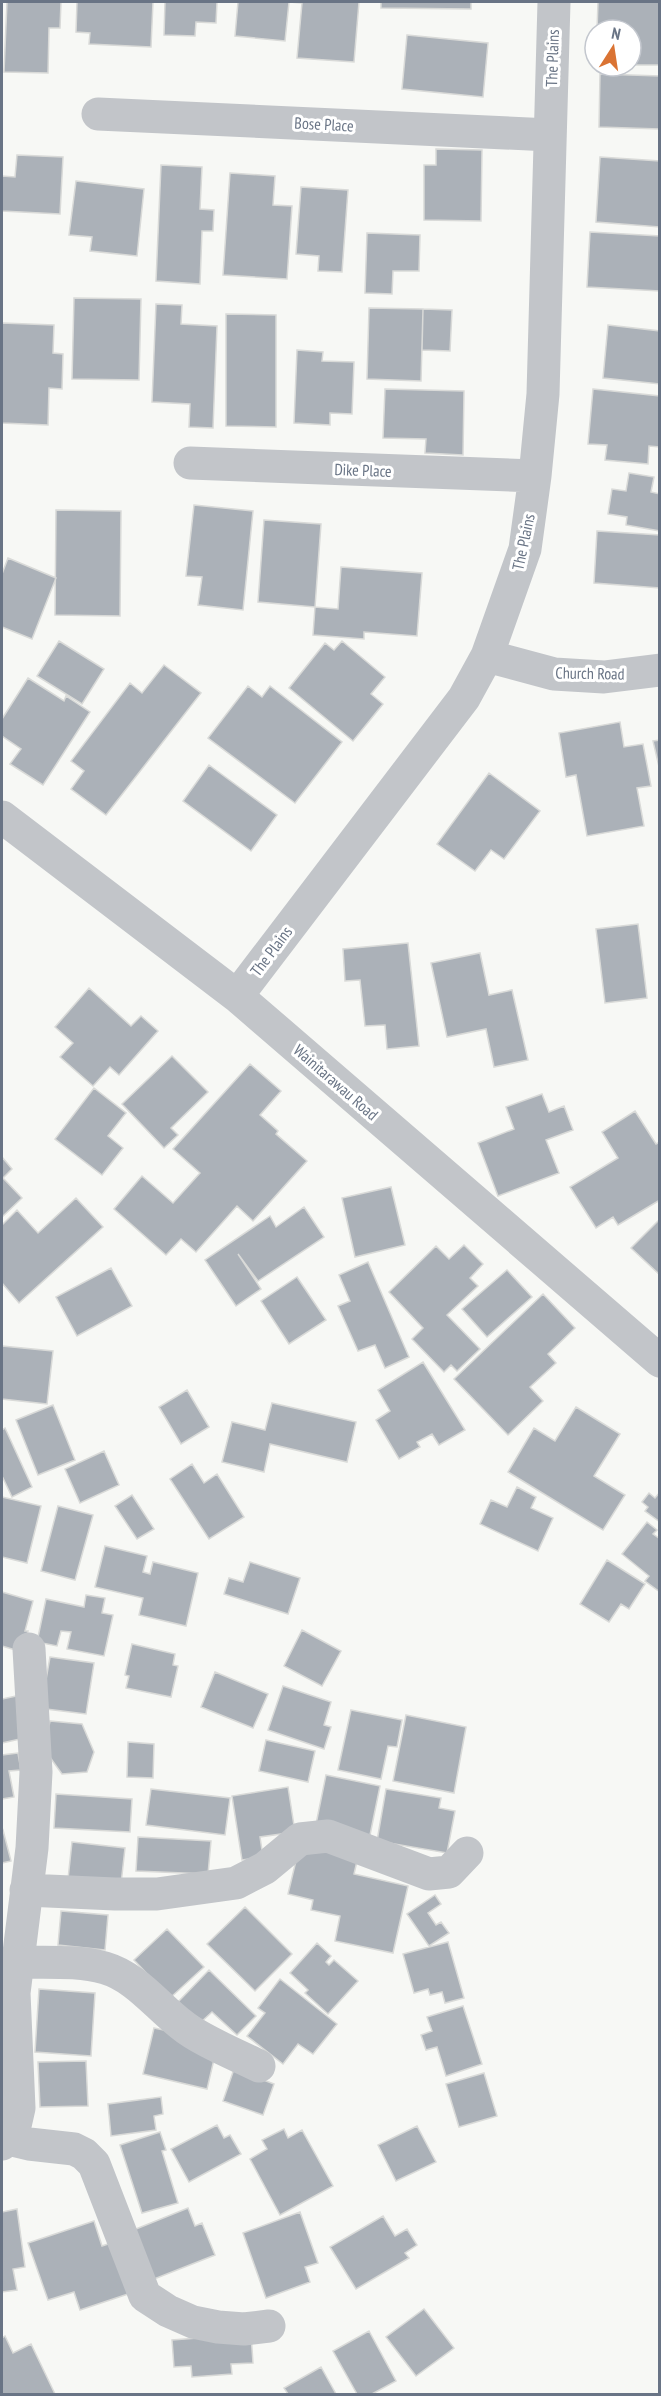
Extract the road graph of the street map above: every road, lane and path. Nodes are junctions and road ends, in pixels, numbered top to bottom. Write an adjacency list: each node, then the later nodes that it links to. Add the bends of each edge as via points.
1 (554, 2): 3 (street, The Plains)
2 (98, 114): 3 (street, Bose Place)
3 (550, 135): 5 (street, The Plains, via 543,394)
4 (190, 463): 5 (street, Dike Place)
5 (536, 476): 6 (street, The Plains, via 525,549)
6 (487, 656): 7 (street, Church Road, via 554,674 604,677); 9 (street, The Plains, via 446,723)
7 (660, 670)
8 (2, 817): 9 (street, Wainitarawau Road)
9 (237, 996): 10 (street, Wainitarawau Road)
10 (660, 1361)
11 (29, 1648): 13 (street, via 36,1772)
12 (466, 1853): 13 (street, via 449,1872 429,1874 328,1836 300,1839 265,1868 236,1883 198,1890 136,1894)
13 (26, 1890): 14 (street)
14 (17, 1962): 15 (street, via 107,1968 158,2003 183,2026); 16 (street, via 14,1993 20,2108 14,2130)
15 (259, 2066)
16 (5, 2142): 17 (street, via 74,2149 94,2164 145,2296 193,2322 227,2328)
17 (269, 2326)

